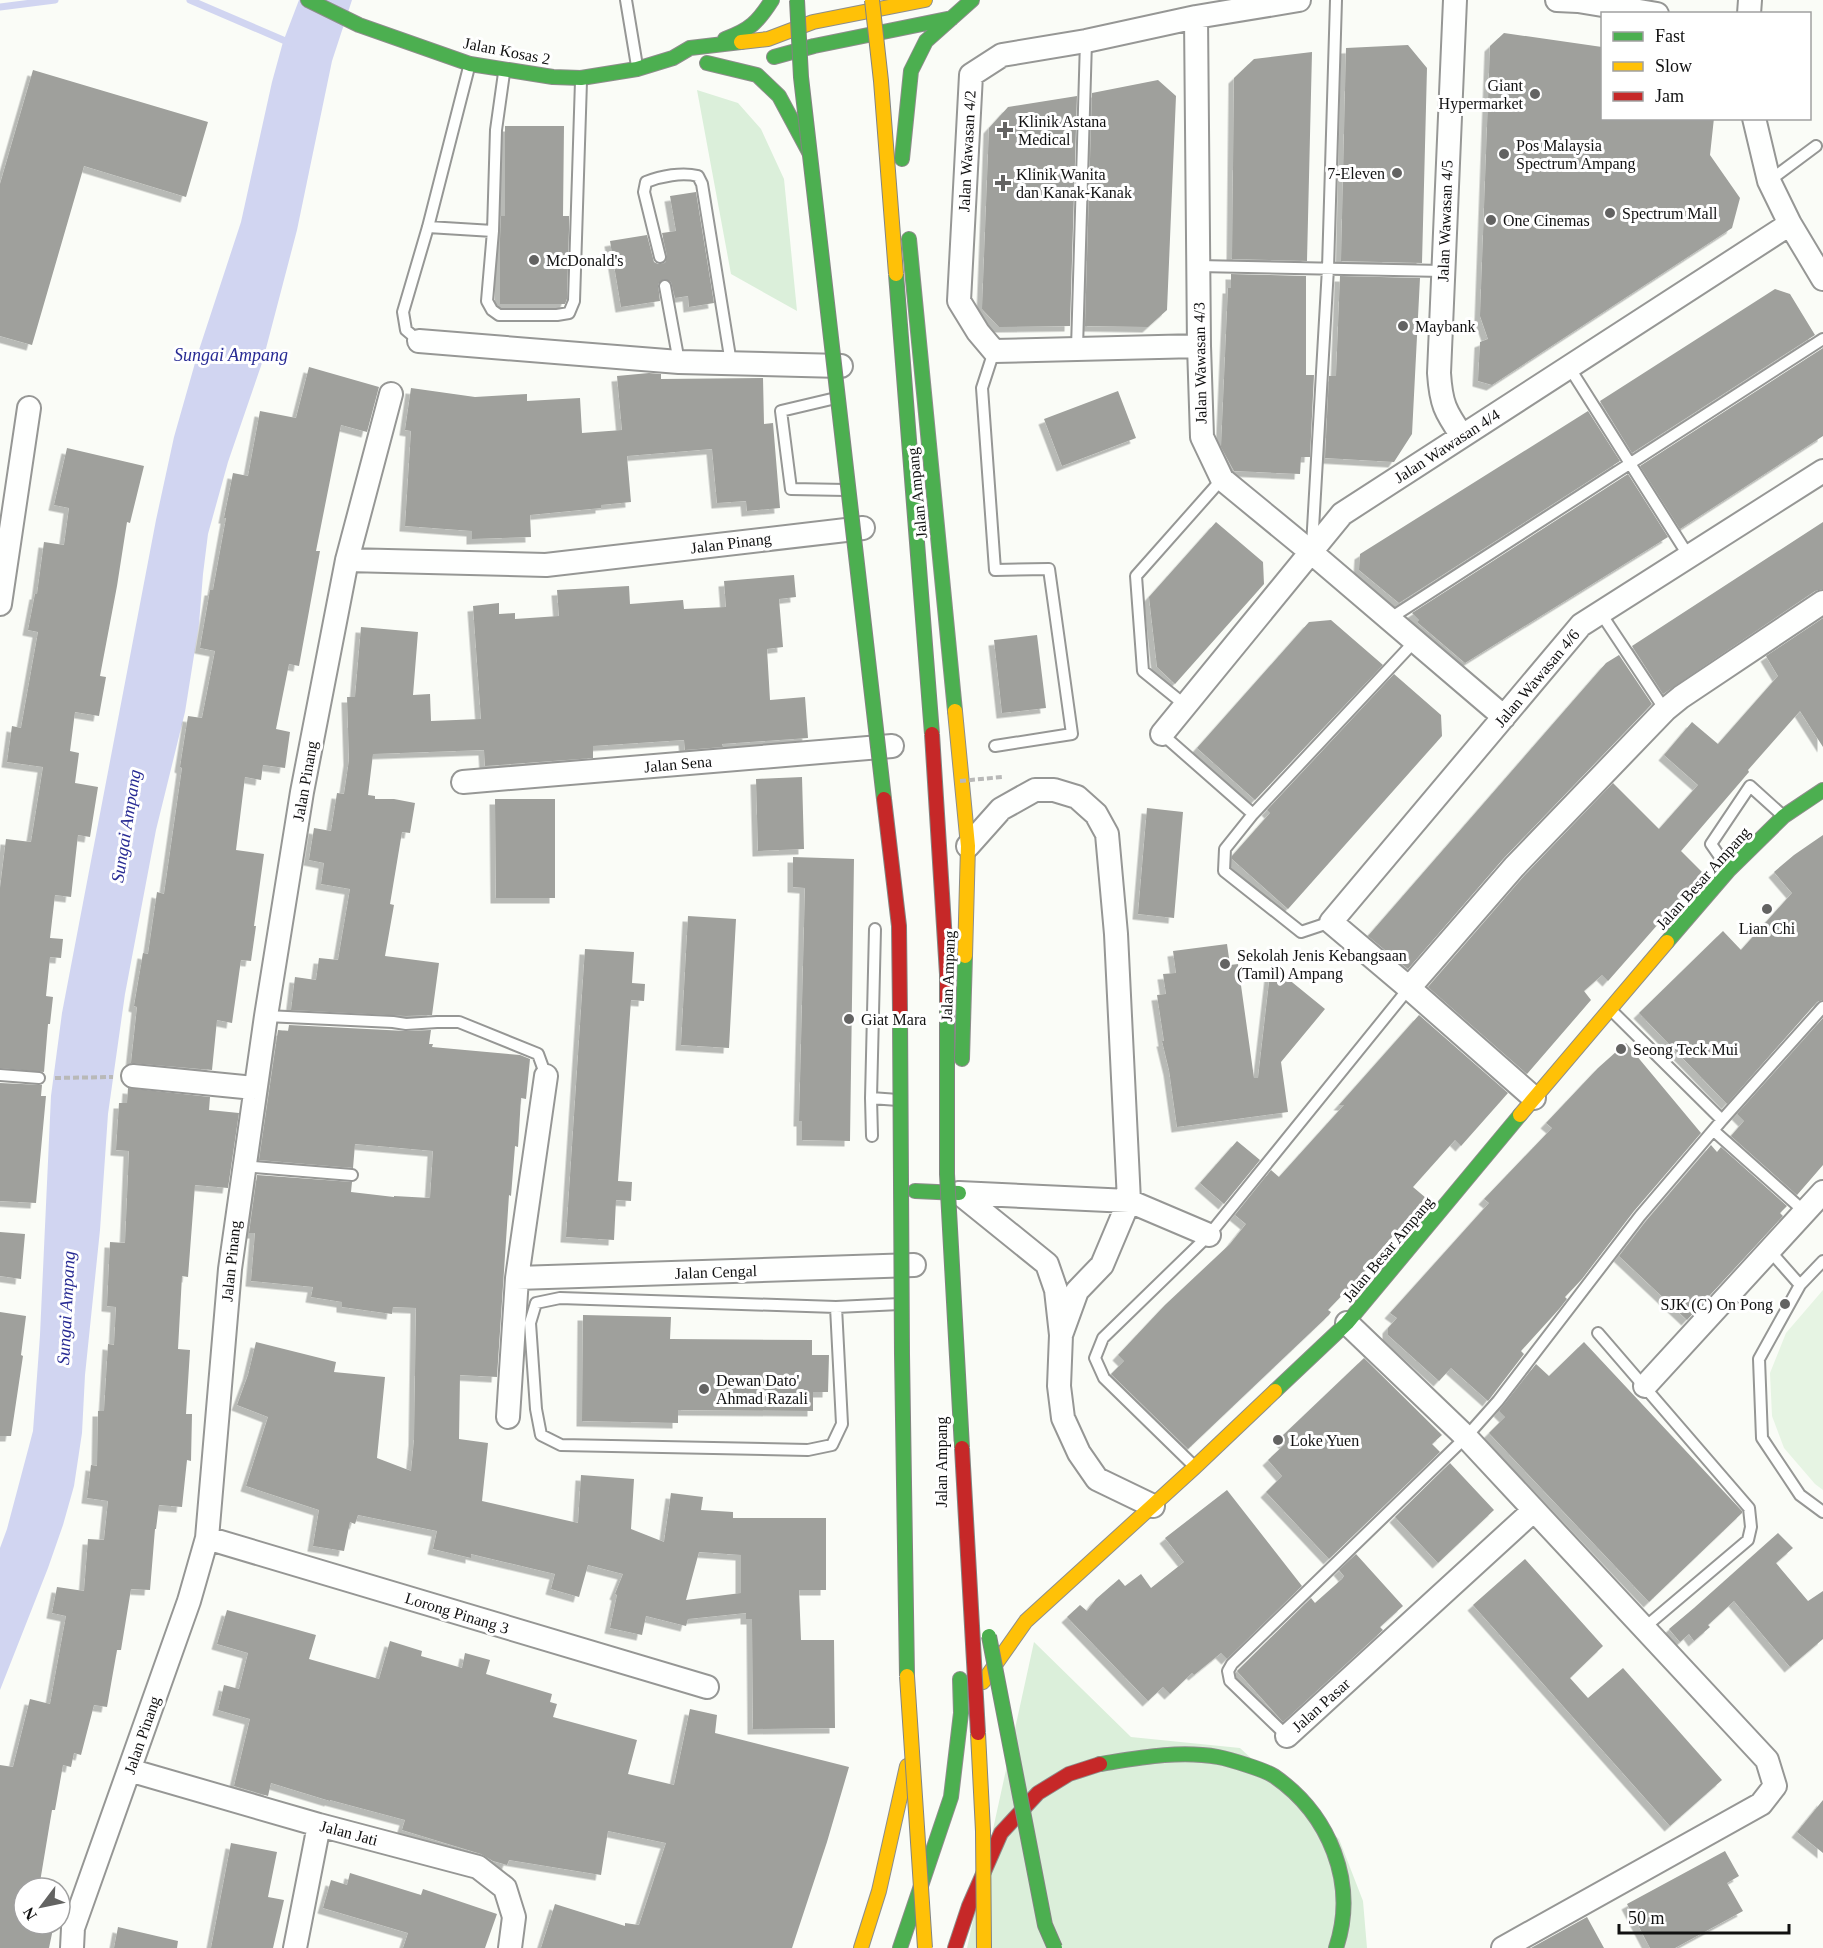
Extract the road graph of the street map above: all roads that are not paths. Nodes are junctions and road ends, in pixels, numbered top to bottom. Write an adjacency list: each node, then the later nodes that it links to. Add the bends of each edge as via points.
1 (308, 0): 22 (main road, Jalan Kosas 2, via 351,21)
2 (626, 0): 23 (lane)
3 (772, 0): 18 (main road, via 759,20 739,34)
4 (797, 0): 141 (main road, bridge, via 801,77 899,926 907,1677)
5 (925, 0): 11 (main road, Jalan Kosas 2)
6 (972, 0): 15 (main road)
7 (1299, 0): 14 (street, Jalan Wawasan 4/2)
8 (1336, 0): 37 (lane)
9 (1455, 0): 38 (street, Jalan Wawasan 4/5)
10 (1557, 0): 12 (street)
11 (877, 3): 13 (main road, Jalan Kosas 2); 16 (main road); 123 (main road, bridge, via 934,751 947,974 946,1174)
12 (1645, 12)
13 (812, 16): 18 (main road, Jalan Kosas 2, via 768,39); 19 (main road)
14 (1196, 17): 17 (street, Jalan Wawasan 4/2); 36 (street, Jalan Wawasan 4/3)
15 (952, 18): 16 (main road, Jalan Kosas 2); 16 (main road, via 926,41 911,71 902,165)
16 (884, 33): 19 (main road, Jalan Kosas 2)
17 (1086, 41): 44 (lane); 45 (street, Jalan Wawasan 4/2, via 1002,55 971,75 959,301)
18 (708, 46): 20 (main road, Jalan Kosas 2, via 690,48)
19 (814, 51): 21 (main road, Jalan Kosas 2)
20 (673, 58): 21 (main road, Jalan Kosas 2, via 692,64); 23 (main road, Jalan Kosas 2)
21 (708, 63): 29 (main road, via 757,75 779,96)
22 (470, 64): 24 (main road, Jalan Kosas 2); 32 (lane)
23 (637, 69): 26 (main road, Jalan Kosas 2)
24 (505, 71): 26 (main road, Jalan Kosas 2); 34 (lane, via 496,130)
25 (814, 75): 29 (main road)
26 (581, 78): 34 (lane, via 574,301 569,313 500,315 492,310 487,301)
27 (1754, 120): 30 (street)
28 (1816, 146): 30 (lane)
29 (817, 169): 48 (main road)
30 (1768, 181): 31 (street)
31 (1790, 224): 39 (street); 49 (street, Jalan Wawasan 4/4)
32 (428, 227): 34 (lane); 42 (lane, via 403,312 406,330)
33 (908, 230): 80 (main road, Jalan Ampang)
34 (493, 231)
35 (660, 257): 47 (lane, via 644,192 646,182 688,174 698,176)
36 (1198, 266): 37 (lane); 43 (street, Jalan Wawasan 4/3)
37 (1328, 268): 38 (lane); 60 (lane)
38 (1443, 271): 53 (street, Jalan Wawasan 4/5, via 1440,393 1445,411)
39 (1823, 279)
40 (665, 286): 46 (lane)
41 (1823, 339): 54 (lane)
42 (419, 341): 46 (street)
43 (1199, 346): 44 (street); 57 (street, Jalan Wawasan 4/3, via 1202,437)
44 (1077, 348): 45 (street)
45 (994, 351): 74 (lane, via 982,388 995,570 1048,569 1072,734)
46 (679, 362): 47 (street)
47 (731, 363): 48 (street)
48 (841, 366): 51 (main road)
49 (1569, 367): 53 (street, Jalan Wawasan 4/4); 54 (lane)
50 (391, 394): 62 (street, Jalan Pinang)
51 (845, 395): 58 (main road); 58 (lane, via 781,411 791,489)
52 (29, 408): 55 (street)
53 (1462, 436): 60 (street, Jalan Wawasan 4/4, via 1342,514)
54 (1630, 464): 61 (lane); 66 (lane)
55 (10, 471): 64 (street)
56 (1823, 471): 61 (street, Jalan Wawasan 4/6)
57 (1222, 479): 60 (street, Jalan Wawasan 4/3); 69 (lane, via 1136,576 1143,671)
58 (858, 490): 59 (main road)
59 (863, 528): 62 (street, Jalan Pinang, via 546,565); 68 (main road)
60 (1312, 553): 66 (street, Jalan Wawasan 4/3); 69 (street, Jalan Wawasan 4/4)
61 (1688, 555): 65 (street, Jalan Wawasan 4/6)
62 (347, 560): 87 (street, Jalan Pinang, via 302,792)
63 (1823, 602): 70 (street)
64 (0, 604)
65 (1600, 612): 70 (lane); 71 (street, Jalan Wawasan 4/6, via 1581,625)
66 (1389, 619): 67 (street, Jalan Wawasan 4/3)
67 (1415, 641): 71 (street, Jalan Wawasan 4/3); 78 (lane)
68 (882, 666)
69 (1185, 705): 72 (street, Jalan Wawasan 4/4)
70 (1665, 710): 84 (street, via 1514,867)
71 (1504, 717): 82 (street, Jalan Wawasan 4/6)
72 (1162, 734): 78 (lane)
73 (893, 746): 75 (street, Jalan Sena)
74 (995, 746)
75 (463, 782)
76 (1823, 790): 79 (main road, Jalan Besar Ampang)
77 (900, 813): 96 (main road, Jalan Ampang, via 911,938)
78 (1253, 814): 82 (lane, via 1225,849 1224,871 1301,932)
79 (1784, 816): 81 (main road, Jalan Besar Ampang); 81 (lane, via 1750,786 1711,844)
80 (968, 846): 88 (main road, Jalan Ampang); 105 (street, via 1001,809 1035,790 1054,790 1077,797 1096,814 1107,834 1116,934)
81 (1729, 870): 86 (main road, Jalan Besar Ampang)
82 (1331, 922): 84 (street)
83 (875, 929): 94 (lane)
84 (1409, 988): 95 (street); 107 (lane)
85 (1823, 1007): 97 (lane)
86 (1610, 1008): 95 (main road, Jalan Besar Ampang); 97 (lane)
87 (266, 1016): 91 (lane, via 406,1024 459,1022 538,1054); 93 (street, Jalan Pinang)
88 (962, 1073)
89 (0, 1075): 92 (lane)
90 (133, 1076): 93 (street)
91 (546, 1076): 111 (street)
92 (39, 1078)
93 (254, 1088): 101 (street, Jalan Pinang)
94 (871, 1098): 96 (lane); 100 (lane)
95 (1534, 1098): 115 (main road, Jalan Besar Ampang)
96 (914, 1102): 104 (main road, Jalan Ampang, via 915,1185)
97 (1722, 1120): 99 (lane)
98 (961, 1121): 104 (main road, Jalan Ampang)
99 (1714, 1131): 106 (lane); 120 (lane, via 1640,1216)
100 (872, 1136)
101 (243, 1166): 102 (lane); 126 (street, Jalan Pinang, via 230,1269)
102 (352, 1175)
103 (1823, 1192): 106 (street)
104 (959, 1193): 105 (street); 117 (street, via 1047,1264 1056,1290); 128 (main road, Jalan Ampang)
105 (1129, 1201): 107 (street); 117 (street, via 1102,1265 1077,1292)
106 (1805, 1213): 108 (street)
107 (1209, 1235): 121 (lane, via 1103,1338 1095,1358 1104,1378)
108 (1770, 1251): 112 (lane); 118 (street)
109 (1823, 1261): 112 (lane)
110 (916, 1265): 111 (street, Jalan Cengal)
111 (517, 1278): 119 (street)
112 (1800, 1285): 125 (lane, via 1759,1359 1762,1438 1800,1495)
113 (916, 1303): 114 (lane)
114 (836, 1307): 114 (lane, via 843,1424 832,1446 808,1450 561,1445 541,1435 530,1323 536,1303 560,1298)
115 (1347, 1323): 120 (street); 121 (main road, Jalan Besar Ampang)
116 (1599, 1333): 118 (lane)
117 (1061, 1335): 122 (street, via 1059,1386 1063,1418 1079,1453 1097,1479)
118 (1645, 1386): 127 (lane, via 1749,1508 1751,1527 1748,1540)
119 (508, 1417)
120 (1466, 1437): 124 (street); 133 (lane, Jalan Pasar, via 1232,1664 1228,1671 1230,1681)
121 (1196, 1467): 122 (main road, Jalan Besar Ampang)
122 (1153, 1506): 132 (main road, Jalan Besar Ampang, via 1026,1621)
123 (965, 1508): 143 (main road, bridge, via 983,1831); 144 (main road, bridge, via 1045,1925)
124 (1534, 1510): 127 (street); 133 (street, Jalan Pasar)
125 (1823, 1512)
126 (207, 1538): 130 (street, Lorong Pinang 3); 134 (street, Jalan Pinang, via 189,1601)
127 (1644, 1628): 146 (street, via 1767,1760 1774,1786 1761,1804)
128 (958, 1630)
129 (960, 1666): 132 (main road)
130 (707, 1687)
131 (921, 1688): 139 (main road, via 899,1809)
132 (961, 1713): 140 (main road, via 951,1797)
133 (1287, 1736)
134 (129, 1770): 135 (street, Jalan Jati); 136 (street, Jalan Pinang, via 73,1928)
135 (319, 1825): 137 (street); 138 (street, Jalan Jati, via 478,1867 505,1888 514,1917)
136 (72, 1948)
137 (295, 1948)
138 (510, 1948)
139 (861, 1948)
140 (900, 1948)
141 (925, 1948)
142 (955, 1948): 145 (main road, via 1001,1833 1038,1792 1069,1774 1147,1755 1218,1757 1272,1775 1301,1799 1324,1828 1338,1863 1344,1899)
143 (984, 1948)
144 (1055, 1948)
145 (1336, 1948)
146 (1503, 1948)

